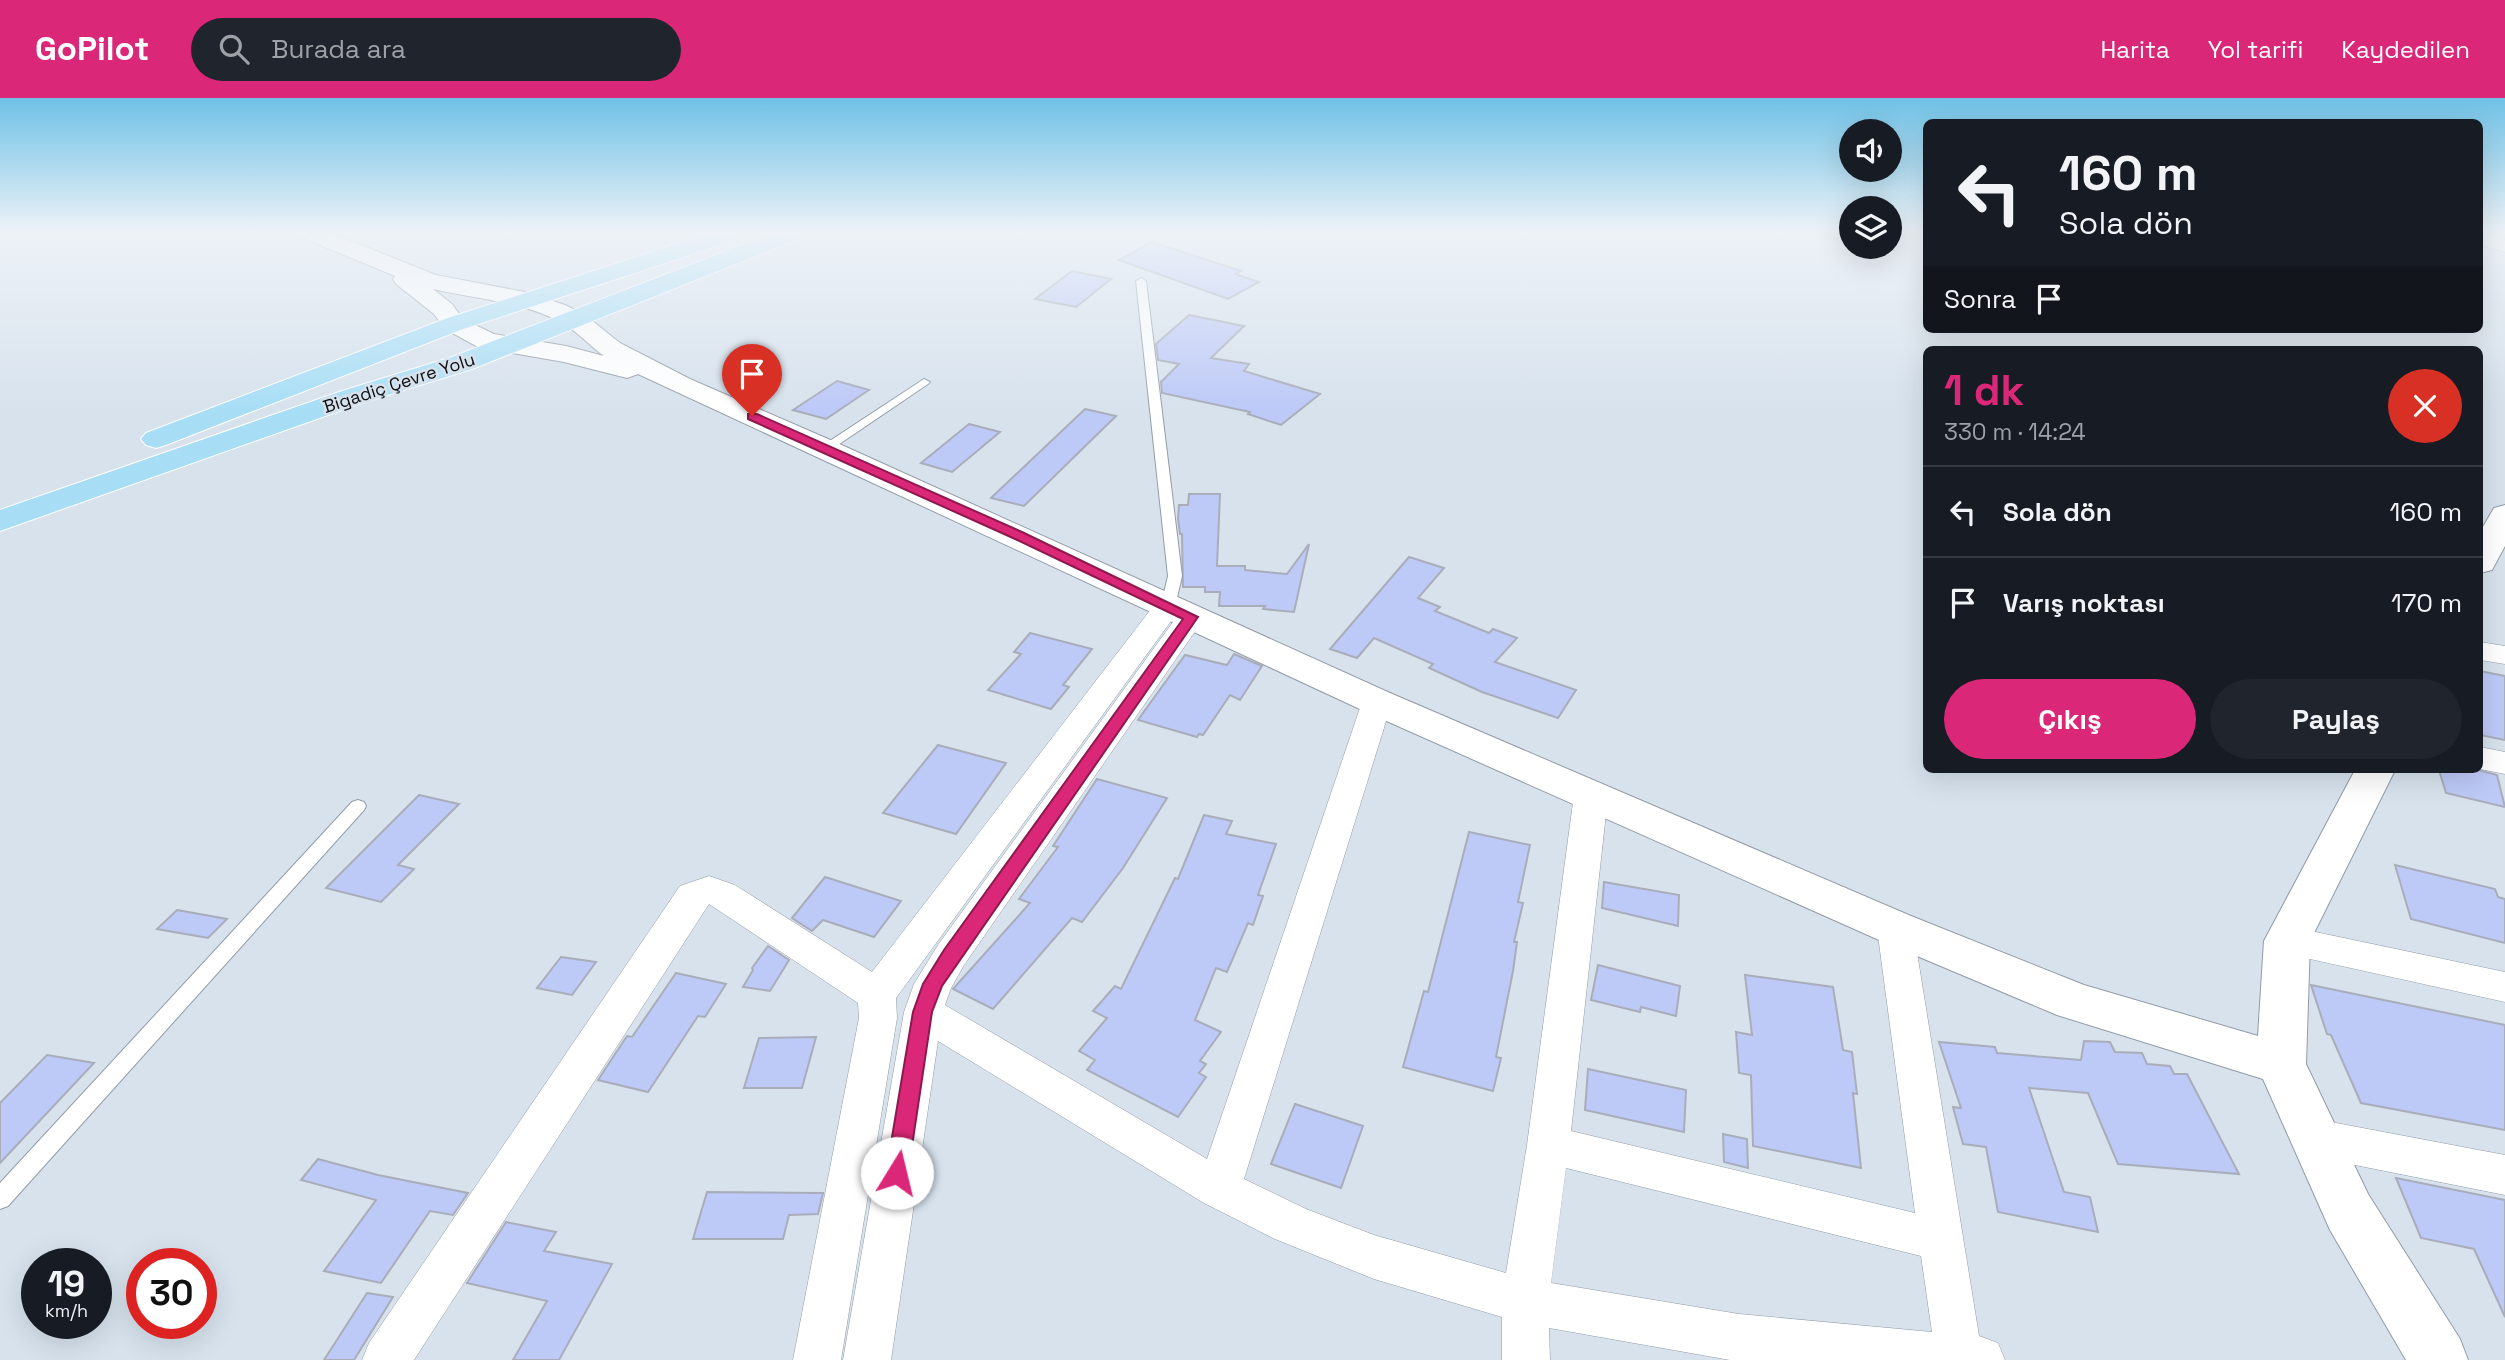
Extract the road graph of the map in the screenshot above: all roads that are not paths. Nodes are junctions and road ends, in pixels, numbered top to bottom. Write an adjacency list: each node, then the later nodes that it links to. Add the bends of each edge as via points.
1 (423, 292): 8 (street)
2 (487, 292): 6 (street)
3 (548, 292): 6 (highway, Bigadiç Çevre Yolu)
4 (646, 292): 7 (highway, Bigadiç Çevre Yolu)
5 (1142, 292): 17 (lane)
6 (525, 299): 7 (street); 8 (highway, Bigadiç Çevre Yolu)
7 (576, 320): 9 (highway, Bigadiç Çevre Yolu); 11 (street, via 611,349)
8 (454, 324): 9 (street, via 487,341); 13 (highway, Bigadiç Çevre Yolu)
9 (511, 345): 11 (street, via 566,354); 14 (highway, Bigadiç Çevre Yolu)
10 (924, 382): 12 (lane)
11 (680, 384): 12 (street)
12 (825, 448): 17 (street)
13 (0, 496)
14 (0, 520)
15 (2502, 525): 16 (street)
16 (2483, 559)
17 (1179, 612): 20 (street); 29 (street); 30 (street, via 951,955)
18 (2483, 651): 19 (street)
19 (2505, 655)
20 (1377, 702): 24 (street); 35 (street)
21 (2483, 759): 22 (street)
22 (2505, 764)
23 (2373, 773): 27 (street)
24 (1591, 795): 26 (street); 33 (street)
25 (358, 806): 36 (lane)
26 (1895, 928): 31 (street, via 2074,1001); 37 (street)
27 (2287, 941): 28 (street); 31 (street)
28 (2505, 987)
29 (877, 995): 40 (street, via 722,895 709,890 693,896); 41 (street, via 878,1018)
30 (923, 1012): 35 (street); 42 (street)
31 (2281, 1063): 32 (street)
32 (2315, 1138): 34 (street); 44 (street, via 2349,1212)
33 (1548, 1145): 37 (street); 38 (street)
34 (2505, 1175)
35 (1219, 1189): 38 (street, via 1374,1257)
36 (0, 1199)
37 (1942, 1240): 39 (street)
38 (1525, 1301): 39 (street, via 1739,1338); 43 (street)
39 (1970, 1359)
40 (386, 1360)
41 (817, 1360)
42 (867, 1360)
43 (1526, 1360)
44 (2439, 1360)

